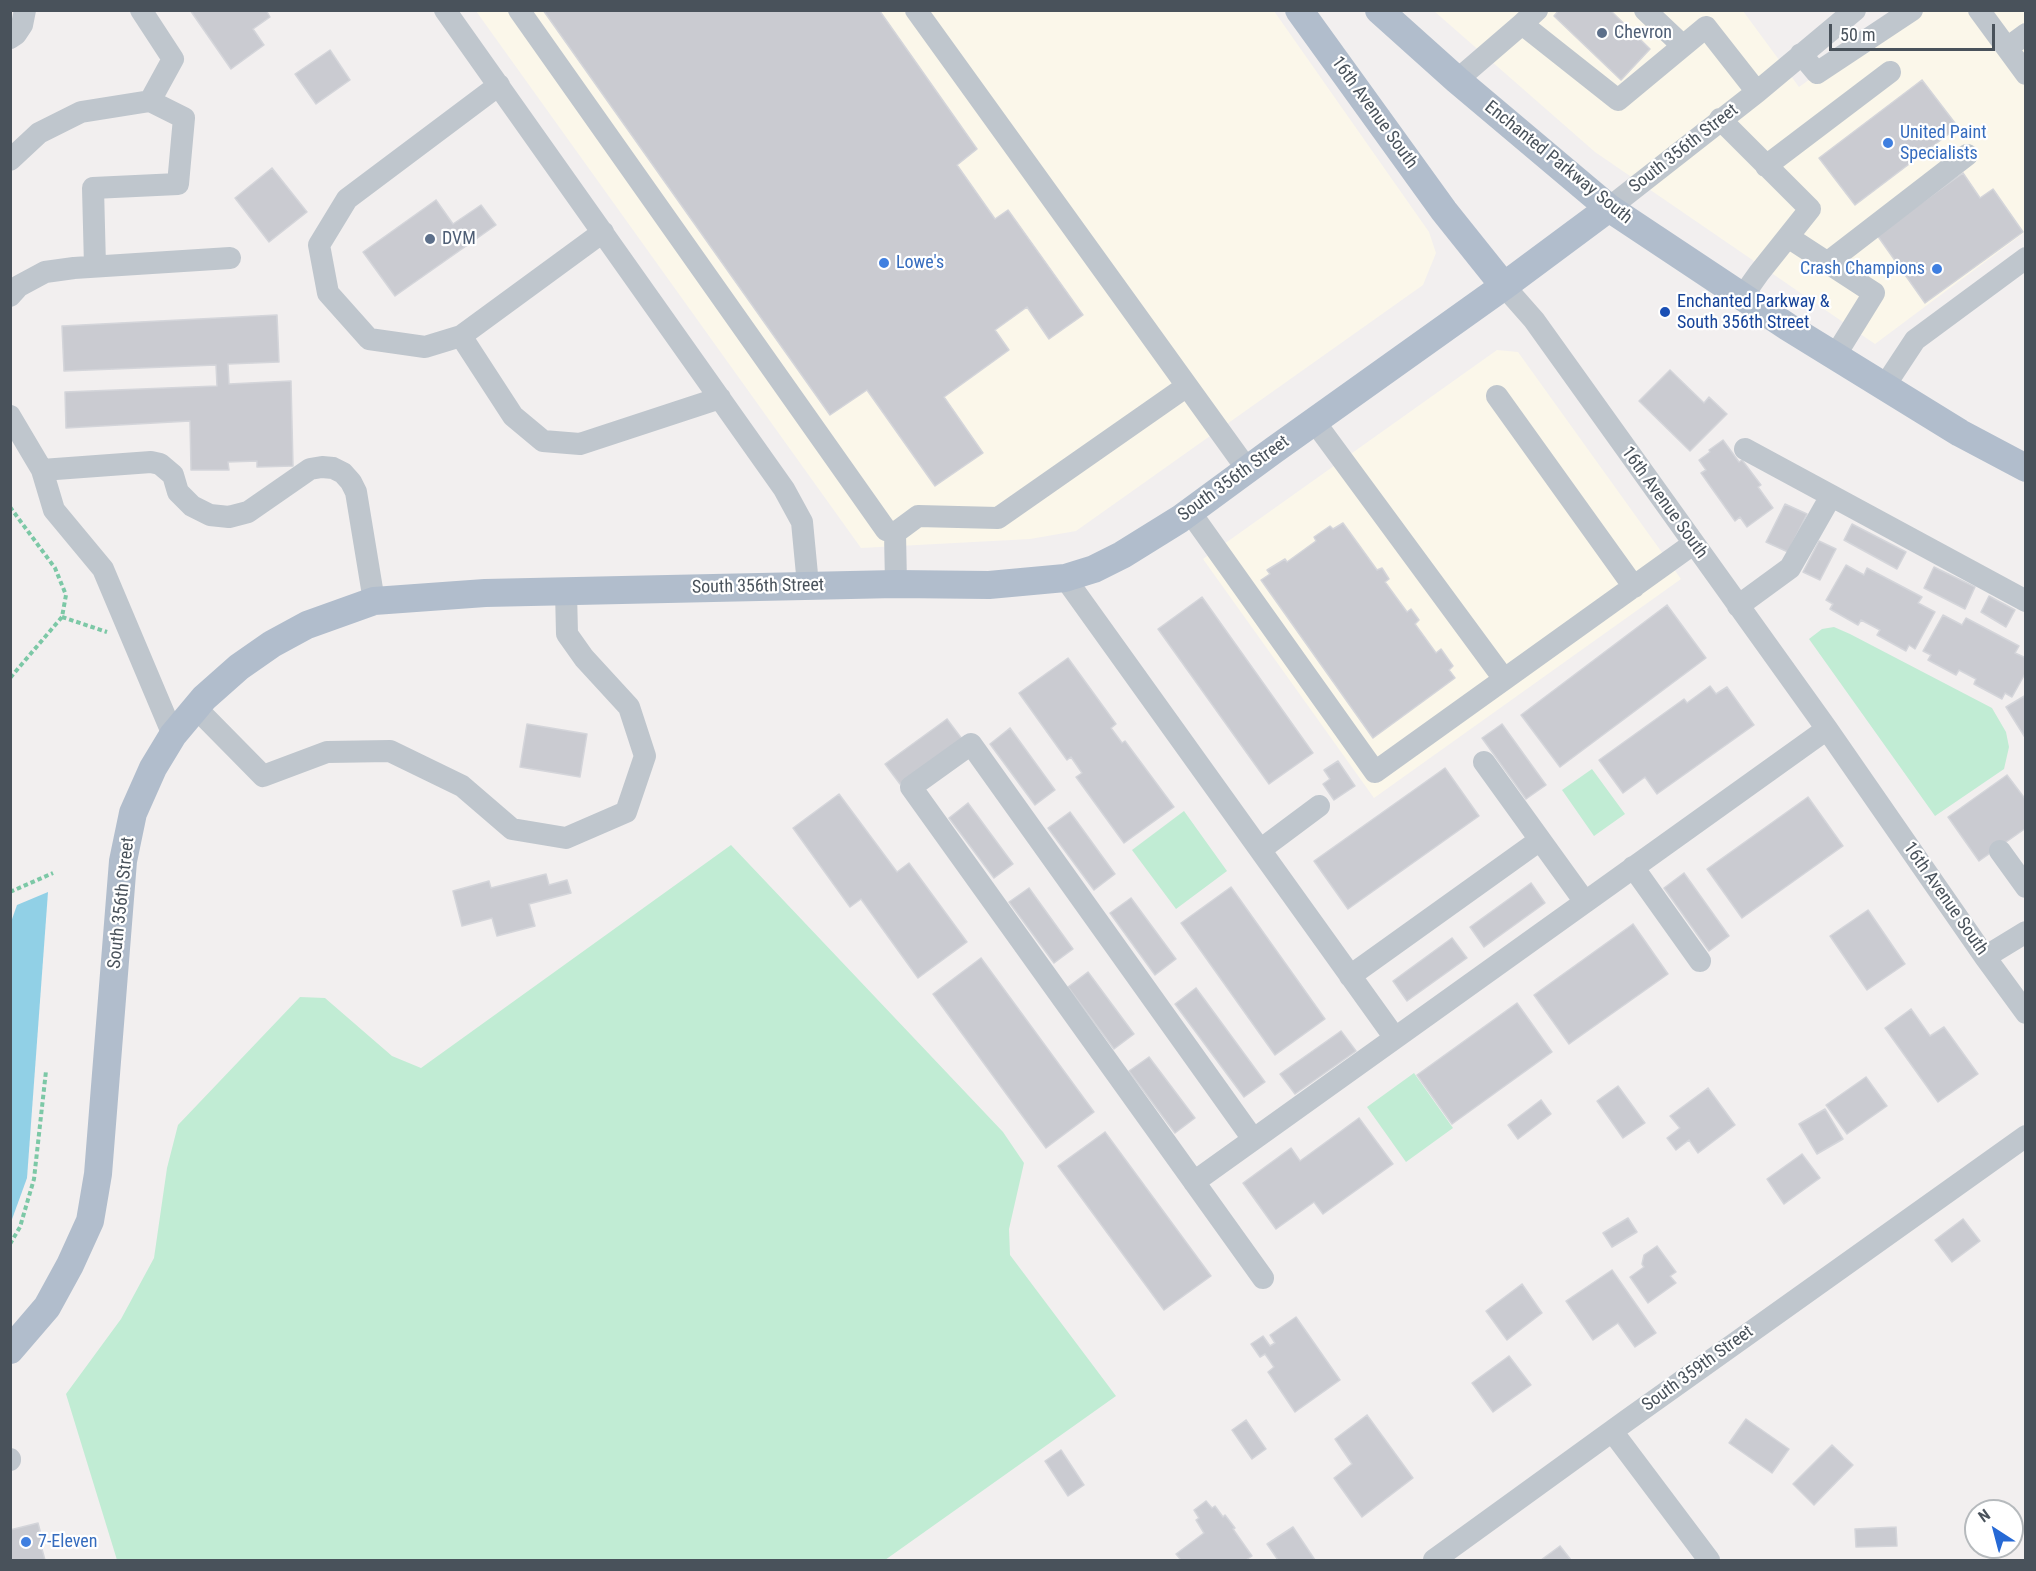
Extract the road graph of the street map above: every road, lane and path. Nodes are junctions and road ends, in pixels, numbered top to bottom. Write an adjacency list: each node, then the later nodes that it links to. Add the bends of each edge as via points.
1 (25, 10): 14 (street, via 22,25)
2 (141, 10): 23 (street, via 173,59)
3 (444, 10): 21 (street)
4 (519, 10): 53 (street, via 886,530)
5 (916, 10): 40 (street)
6 (1299, 10): 35 (main road, 16th Avenue South, via 1444,212)
7 (1379, 10): 20 (main road, Enchanted Parkway South)
8 (1645, 10): 15 (street)
9 (1855, 10): 17 (street, South 356th Street)
10 (1912, 10): 17 (street, via 1817,73)
11 (1979, 10): 16 (street)
12 (1529, 17): 15 (street, via 1618,100); 20 (street)
13 (2025, 34): 16 (street)
14 (10, 38)
15 (1683, 46): 22 (street, via 1706,27)
16 (2007, 48): 19 (street)
17 (1801, 54): 22 (street, South 356th Street)
18 (1890, 72): 27 (street)
19 (2025, 74)
20 (1457, 80): 28 (main road, Enchanted Parkway South)
21 (499, 85): 29 (street); 38 (street, via 347,200 319,245 328,293 369,339 425,347)
22 (1757, 92): 24 (street, South 356th Street)
23 (150, 101): 26 (street, via 81,112 39,133); 34 (street, via 184,118 178,184 93,188)
24 (1720, 119): 27 (street); 28 (street, South 356th Street)
25 (1967, 155): 33 (street)
26 (10, 160)
27 (1766, 166): 30 (street, via 1810,209)
28 (1609, 208): 35 (main road, South 356th Street); 37 (main road, Enchanted Parkway South)
29 (603, 232): 38 (street); 43 (street)
30 (1788, 237): 33 (street); 37 (street)
31 (230, 258): 34 (street)
32 (2025, 258): 41 (street, via 1915,340)
33 (1827, 263): 39 (street, via 1874,293)
34 (95, 266): 36 (street, via 45,272)
35 (1504, 286): 45 (main road, South 356th Street); 54 (street, 16th Avenue South, via 1534,320)
36 (10, 296)
37 (1742, 297): 39 (main road, Enchanted Parkway South)
38 (461, 336): 43 (street, via 513,416 543,441 580,444)
39 (1835, 356): 41 (main road, Enchanted Parkway South)
40 (1187, 386): 48 (street); 53 (street, via 998,518 918,516)
41 (1884, 387): 47 (main road, Enchanted Parkway South)
42 (1497, 396): 58 (street)
43 (720, 398): 57 (street, via 784,489 802,522)
44 (10, 416): 49 (street)
45 (1314, 421): 48 (main road, South 356th Street); 66 (street)
46 (1745, 449): 50 (street)
47 (2025, 468)
48 (1247, 469): 52 (main road, South 356th Street)
49 (42, 470): 60 (street, via 160,464 173,476 178,492 192,506 210,515 229,517 249,512 310,469 333,468 343,473 356,492); 64 (street, via 54,510 103,569)
50 (1831, 496): 61 (street); 62 (street, via 1790,568)
51 (10, 507): 63 (path, via 55,568 66,595)
52 (1190, 512): 55 (main road, South 356th Street, via 1122,555); 66 (street, via 1375,772)
53 (895, 533): 56 (street)
54 (1693, 544): 58 (street); 62 (street, 16th Avenue South)
55 (1065, 578): 56 (main road, South 356th Street, via 989,585); 73 (street)
56 (896, 584): 57 (main road, South 356th Street)
57 (808, 585): 59 (main road, South 356th Street)
58 (1634, 587): 66 (street)
59 (566, 591): 60 (main road, South 356th Street); 67 (street, via 567,634 629,707 645,756 626,812 566,838 512,829 462,786 390,751 327,752 263,776)
60 (374, 600): 67 (main road, South 356th Street, via 307,625 272,644 239,667)
61 (2025, 600)
62 (1738, 606): 68 (street, 16th Avenue South)
63 (62, 617): 64 (path); 65 (path)
64 (133, 640): 69 (street)
65 (10, 678)
66 (1504, 679)
67 (196, 708): 69 (main road, South 356th Street)
68 (1827, 729): 75 (street); 81 (street, 16th Avenue South)
69 (174, 735): 94 (main road, South 356th Street, via 153,768 133,813 123,861 98,1174 90,1221 47,1307)
70 (1484, 762): 72 (street)
71 (1319, 806): 73 (street)
72 (1540, 840): 79 (street); 83 (street)
73 (1260, 850): 83 (street)
74 (2000, 851): 77 (street)
75 (1633, 867): 79 (street); 82 (street)
76 (53, 873): 78 (path)
77 (2025, 887)
78 (10, 892)
79 (1585, 902): 85 (street)
80 (2025, 932): 81 (street)
81 (1985, 957): 84 (street, 16th Avenue South)
82 (1700, 961)
83 (1350, 976): 85 (street)
84 (2023, 1011)
85 (1395, 1038): 89 (street)
86 (46, 1071): 92 (path, via 34,1179 20,1227)
87 (2025, 1127): 90 (street, South 359th Street)
88 (2025, 1136): 90 (street, South 359th Street)
89 (1253, 1139): 91 (street); 91 (street, via 971,744 911,787)
90 (1963, 1179): 95 (street, South 359th Street)
91 (1194, 1182): 93 (street)
92 (10, 1244)
93 (1263, 1278)
94 (10, 1350)
95 (1612, 1431): 96 (street, South 359th Street); 97 (street)
96 (1434, 1560)
97 (1709, 1560)

